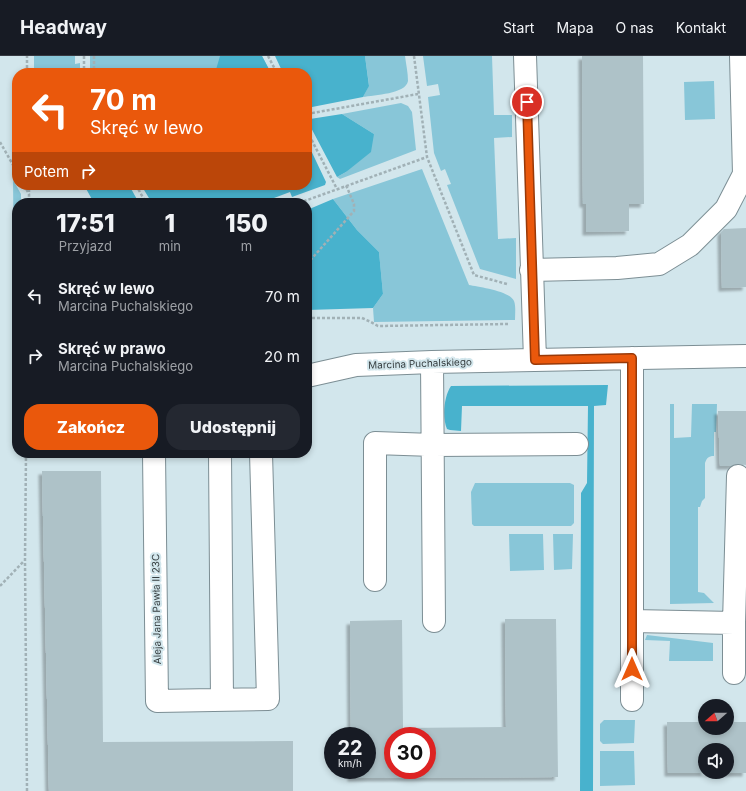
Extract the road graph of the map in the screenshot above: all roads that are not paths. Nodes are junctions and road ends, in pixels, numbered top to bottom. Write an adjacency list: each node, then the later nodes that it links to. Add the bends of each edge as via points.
1 (526, 56): 3 (street)
2 (741, 56): 3 (street, via 744,174 726,209 690,245 659,264)
3 (532, 280): 6 (street)
4 (746, 356): 5 (street, Marcina Puchalskiego)
5 (632, 358): 6 (street, Marcina Puchalskiego); 17 (street)
6 (535, 360): 7 (street, Marcina Puchalskiego)
7 (432, 362): 8 (street, Marcina Puchalskiego, via 356,365); 10 (street)
8 (312, 375)
9 (577, 444): 10 (street)
10 (433, 445): 15 (street, via 375,443); 16 (street)
11 (154, 458): 20 (street, Aleja Jana Pawła II 23C, via 157,701)
12 (220, 458): 20 (street)
13 (261, 458): 20 (street, Aleja Jana Pawła II 23C, via 268,699)
14 (738, 476): 18 (street)
15 (374, 580)
16 (434, 621)
17 (632, 621): 18 (street); 21 (street)
18 (734, 623): 19 (street)
19 (734, 673)
20 (222, 700)
21 (632, 700)

